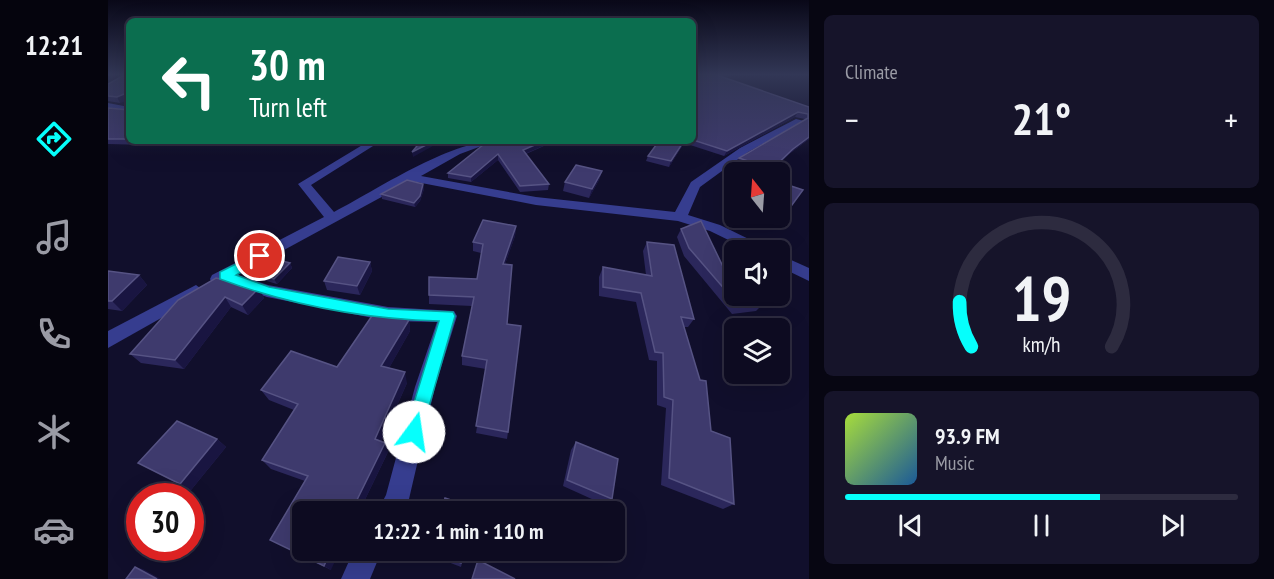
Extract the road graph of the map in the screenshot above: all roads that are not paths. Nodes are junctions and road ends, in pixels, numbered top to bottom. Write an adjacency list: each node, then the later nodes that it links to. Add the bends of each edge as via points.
1 (108, 106): 2 (street)
2 (126, 109)
3 (799, 121): 8 (street, via 744,150 695,185)
4 (371, 144): 7 (street, via 304,184)
5 (481, 144): 6 (street, via 456,152)
6 (409, 177): 7 (street); 8 (street, via 536,201)
7 (331, 217): 12 (street)
8 (680, 217): 9 (street)
9 (740, 240)
10 (790, 265): 11 (street)
11 (809, 274)
12 (224, 276): 13 (street); 14 (street, via 267,291 388,314 448,316)
13 (108, 340)
14 (396, 501)
15 (364, 561): 16 (street)
16 (355, 579)

